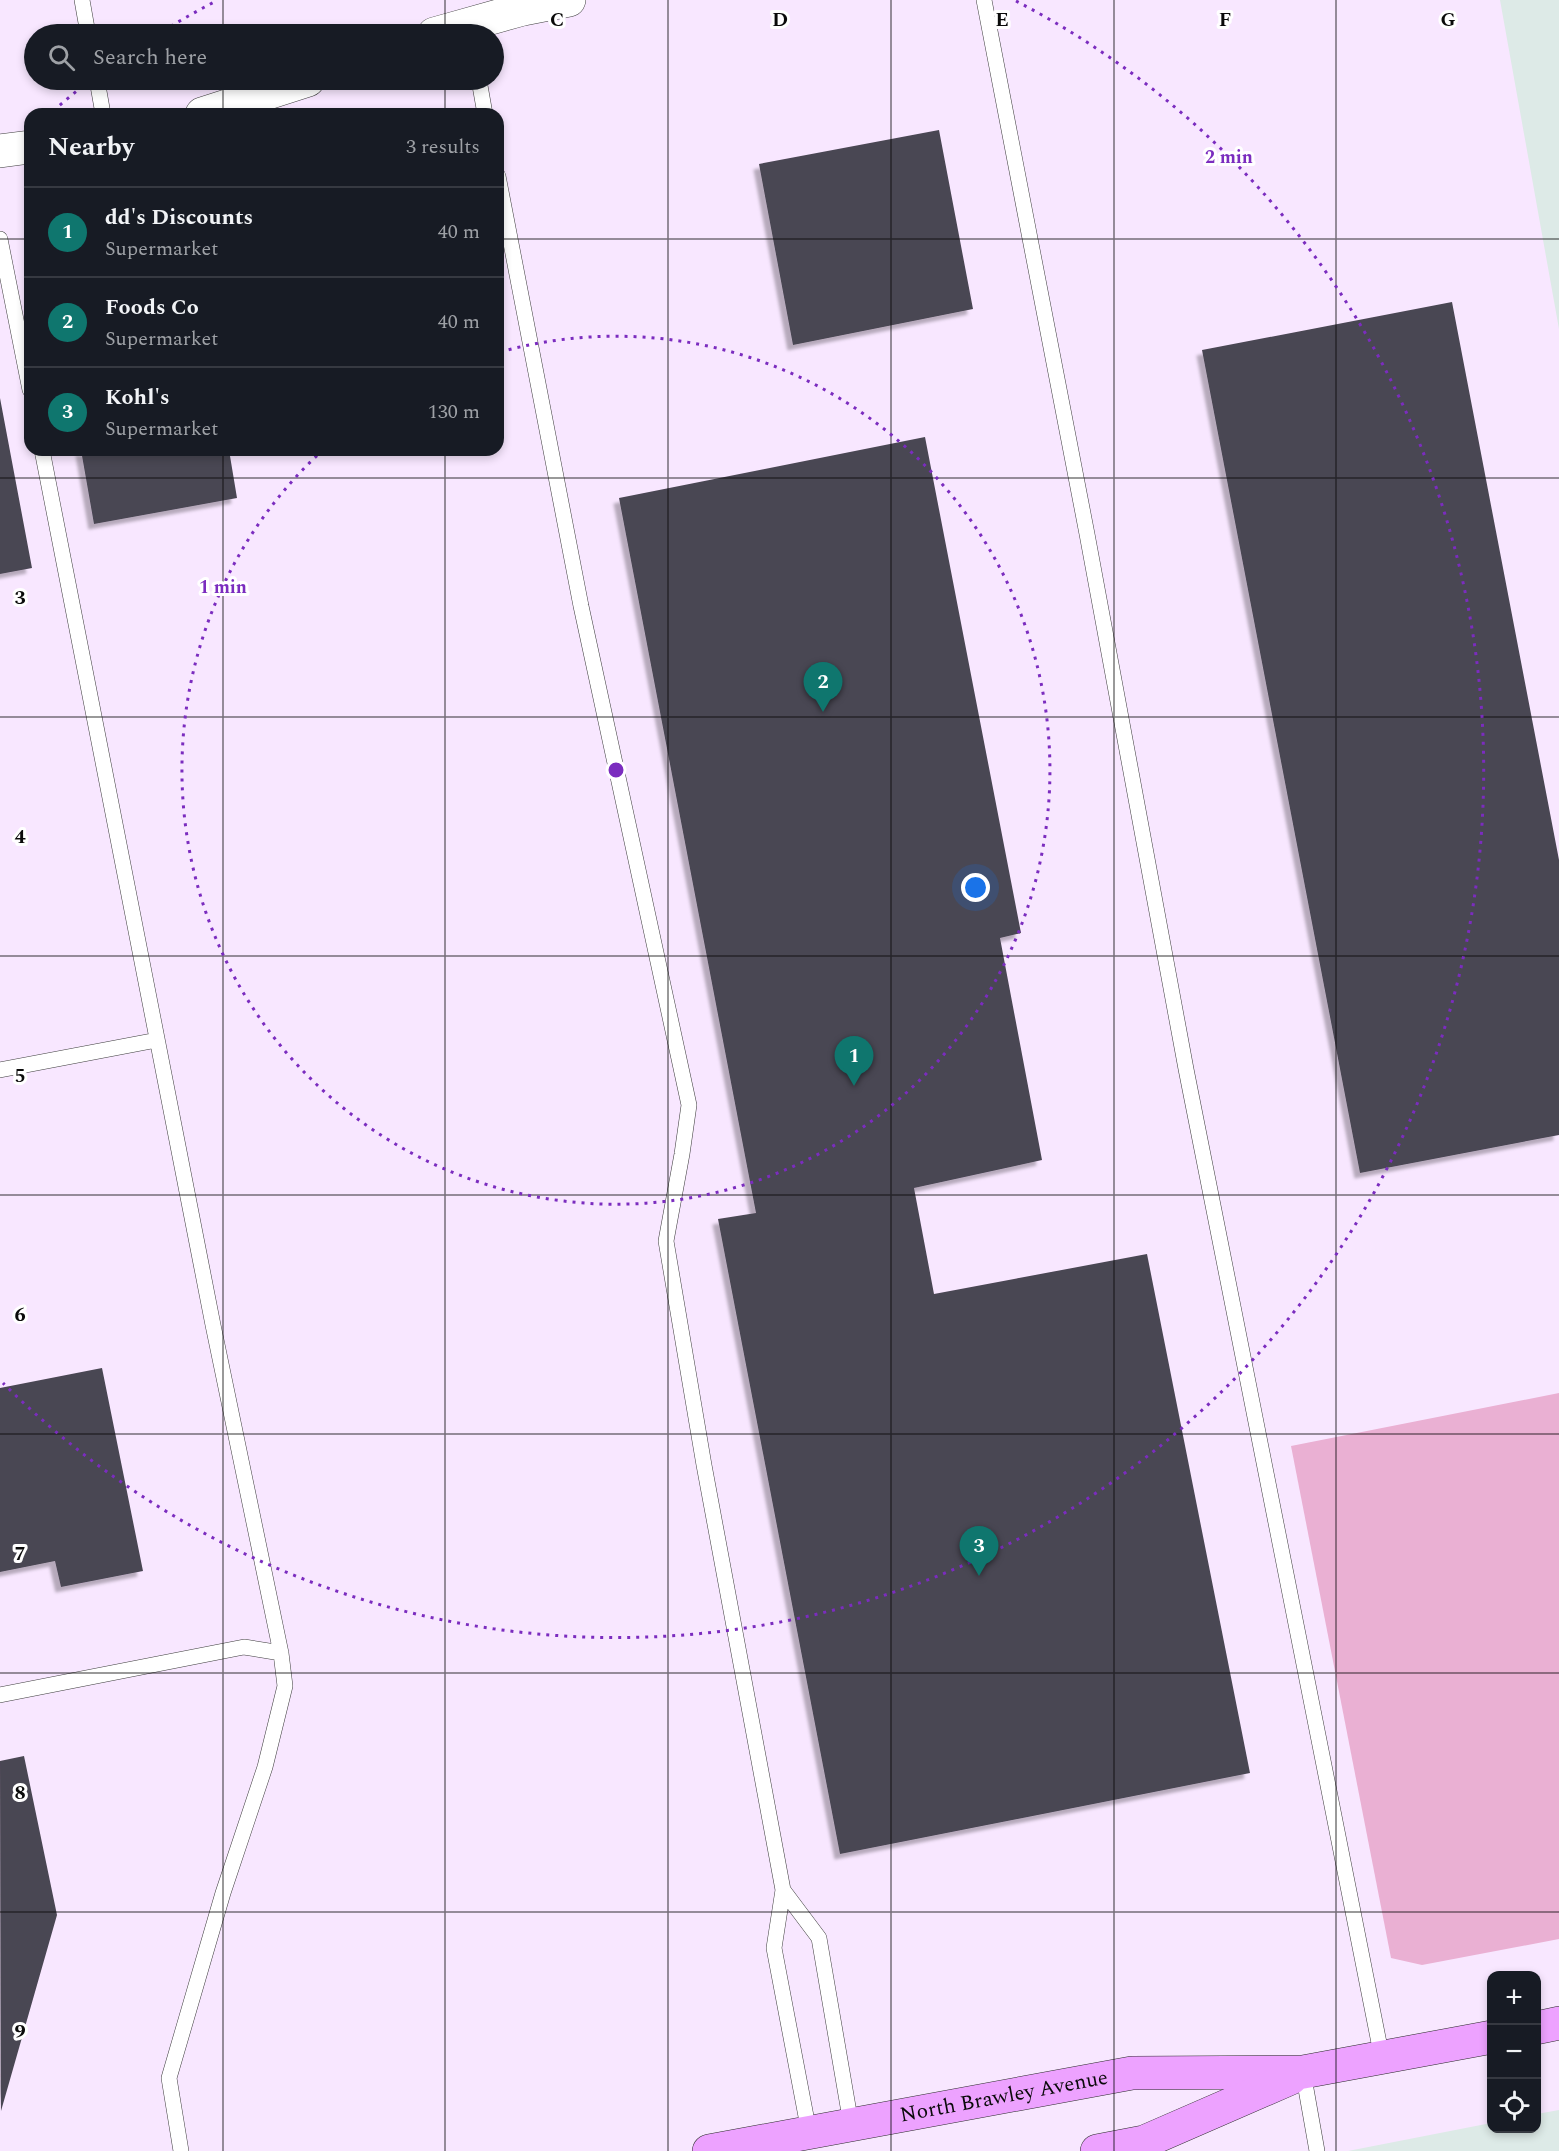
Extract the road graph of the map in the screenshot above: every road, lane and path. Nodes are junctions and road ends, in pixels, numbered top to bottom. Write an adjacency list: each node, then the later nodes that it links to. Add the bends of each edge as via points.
1 (82, 0): 4 (lane)
2 (569, 0): 5 (street, via 523,9)
3 (984, 0): 26 (lane, via 1186,1069)
4 (86, 24)
5 (484, 24)
6 (98, 90): 9 (lane)
7 (277, 90): 10 (street)
8 (480, 90): 11 (lane)
9 (102, 108)
10 (221, 108)
11 (485, 108)
12 (24, 148): 13 (street)
13 (0, 151)
14 (504, 207): 22 (lane, via 581,606 688,1105 666,1242)
15 (0, 239): 16 (lane)
16 (24, 360)
17 (43, 456): 18 (lane)
18 (157, 1040): 19 (lane); 20 (lane)
19 (0, 1070)
20 (280, 1653): 21 (lane, via 244,1647); 30 (lane, via 285,1686 265,1767 168,2078)
21 (0, 1695)
22 (783, 1890): 28 (lane, via 774,1948); 29 (lane, via 819,1938)
23 (1559, 2023): 24 (main road)
24 (1541, 2027)
25 (1487, 2038): 26 (main road, North Brawley Avenue)
26 (1382, 2058): 27 (main road, North Brawley Avenue)
27 (1303, 2072): 29 (main road, North Brawley Avenue, via 1132,2073); 32 (main road, North Brawley Avenue, via 1144,2142); 33 (lane)
28 (809, 2132): 29 (main road, North Brawley Avenue); 31 (main road, North Brawley Avenue)
29 (845, 2138)
30 (181, 2151)
31 (709, 2151)
32 (1096, 2151)
33 (1317, 2151)

